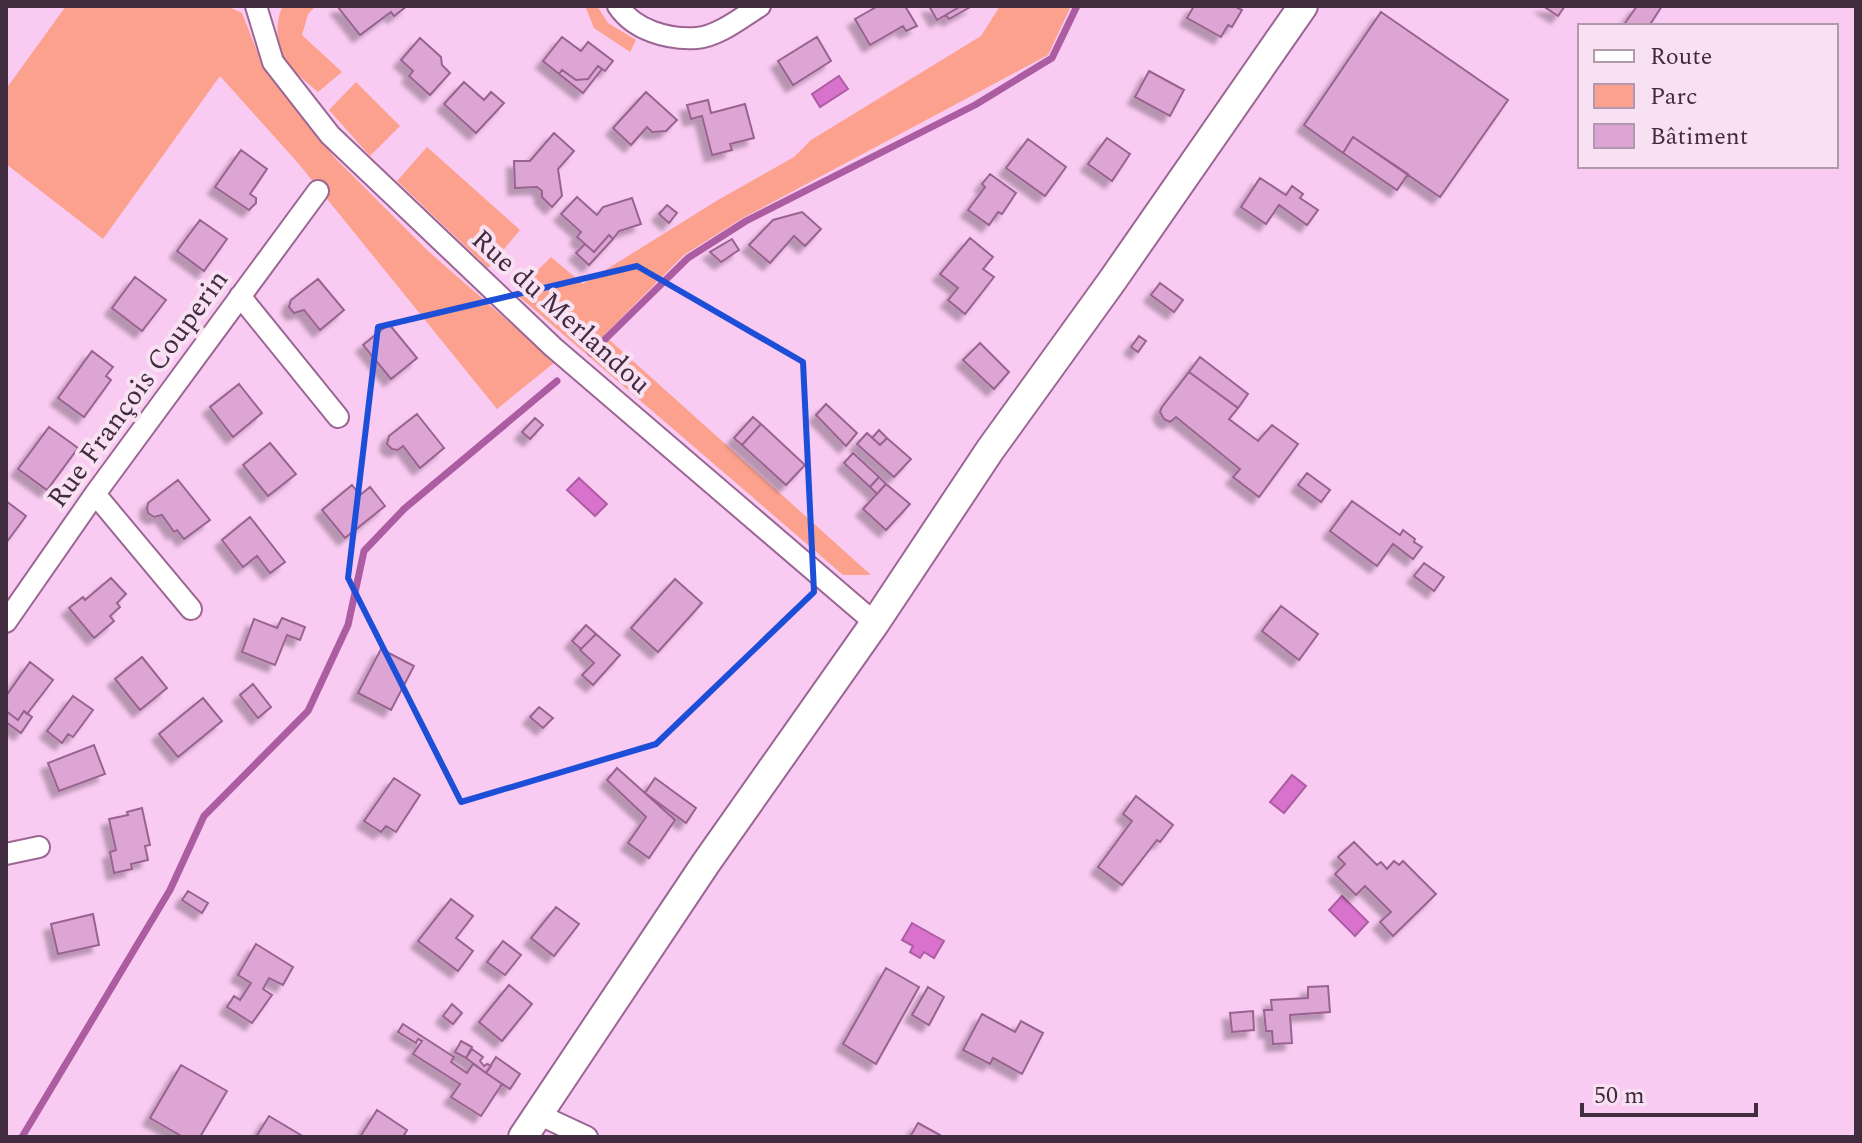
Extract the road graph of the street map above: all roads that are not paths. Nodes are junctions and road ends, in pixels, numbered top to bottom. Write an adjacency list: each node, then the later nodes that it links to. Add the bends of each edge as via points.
1 (256, 6): 11 (street, Rue du Merlandou, via 273,62 348,153 553,347)
2 (618, 6): 3 (street, via 627,20 659,34 699,38)
3 (760, 6)
4 (1303, 6): 11 (main road, via 990,450)
5 (318, 191): 6 (street, Rue François Couperin)
6 (240, 296): 7 (street); 8 (street, Rue François Couperin)
7 (338, 417)
8 (95, 494): 9 (street); 10 (street, Rue François Couperin)
9 (191, 609)
10 (6, 622)
11 (875, 623): 14 (main road, via 706,863)
12 (39, 847): 13 (street)
13 (6, 854)
14 (532, 1126): 15 (street)
15 (587, 1137)

